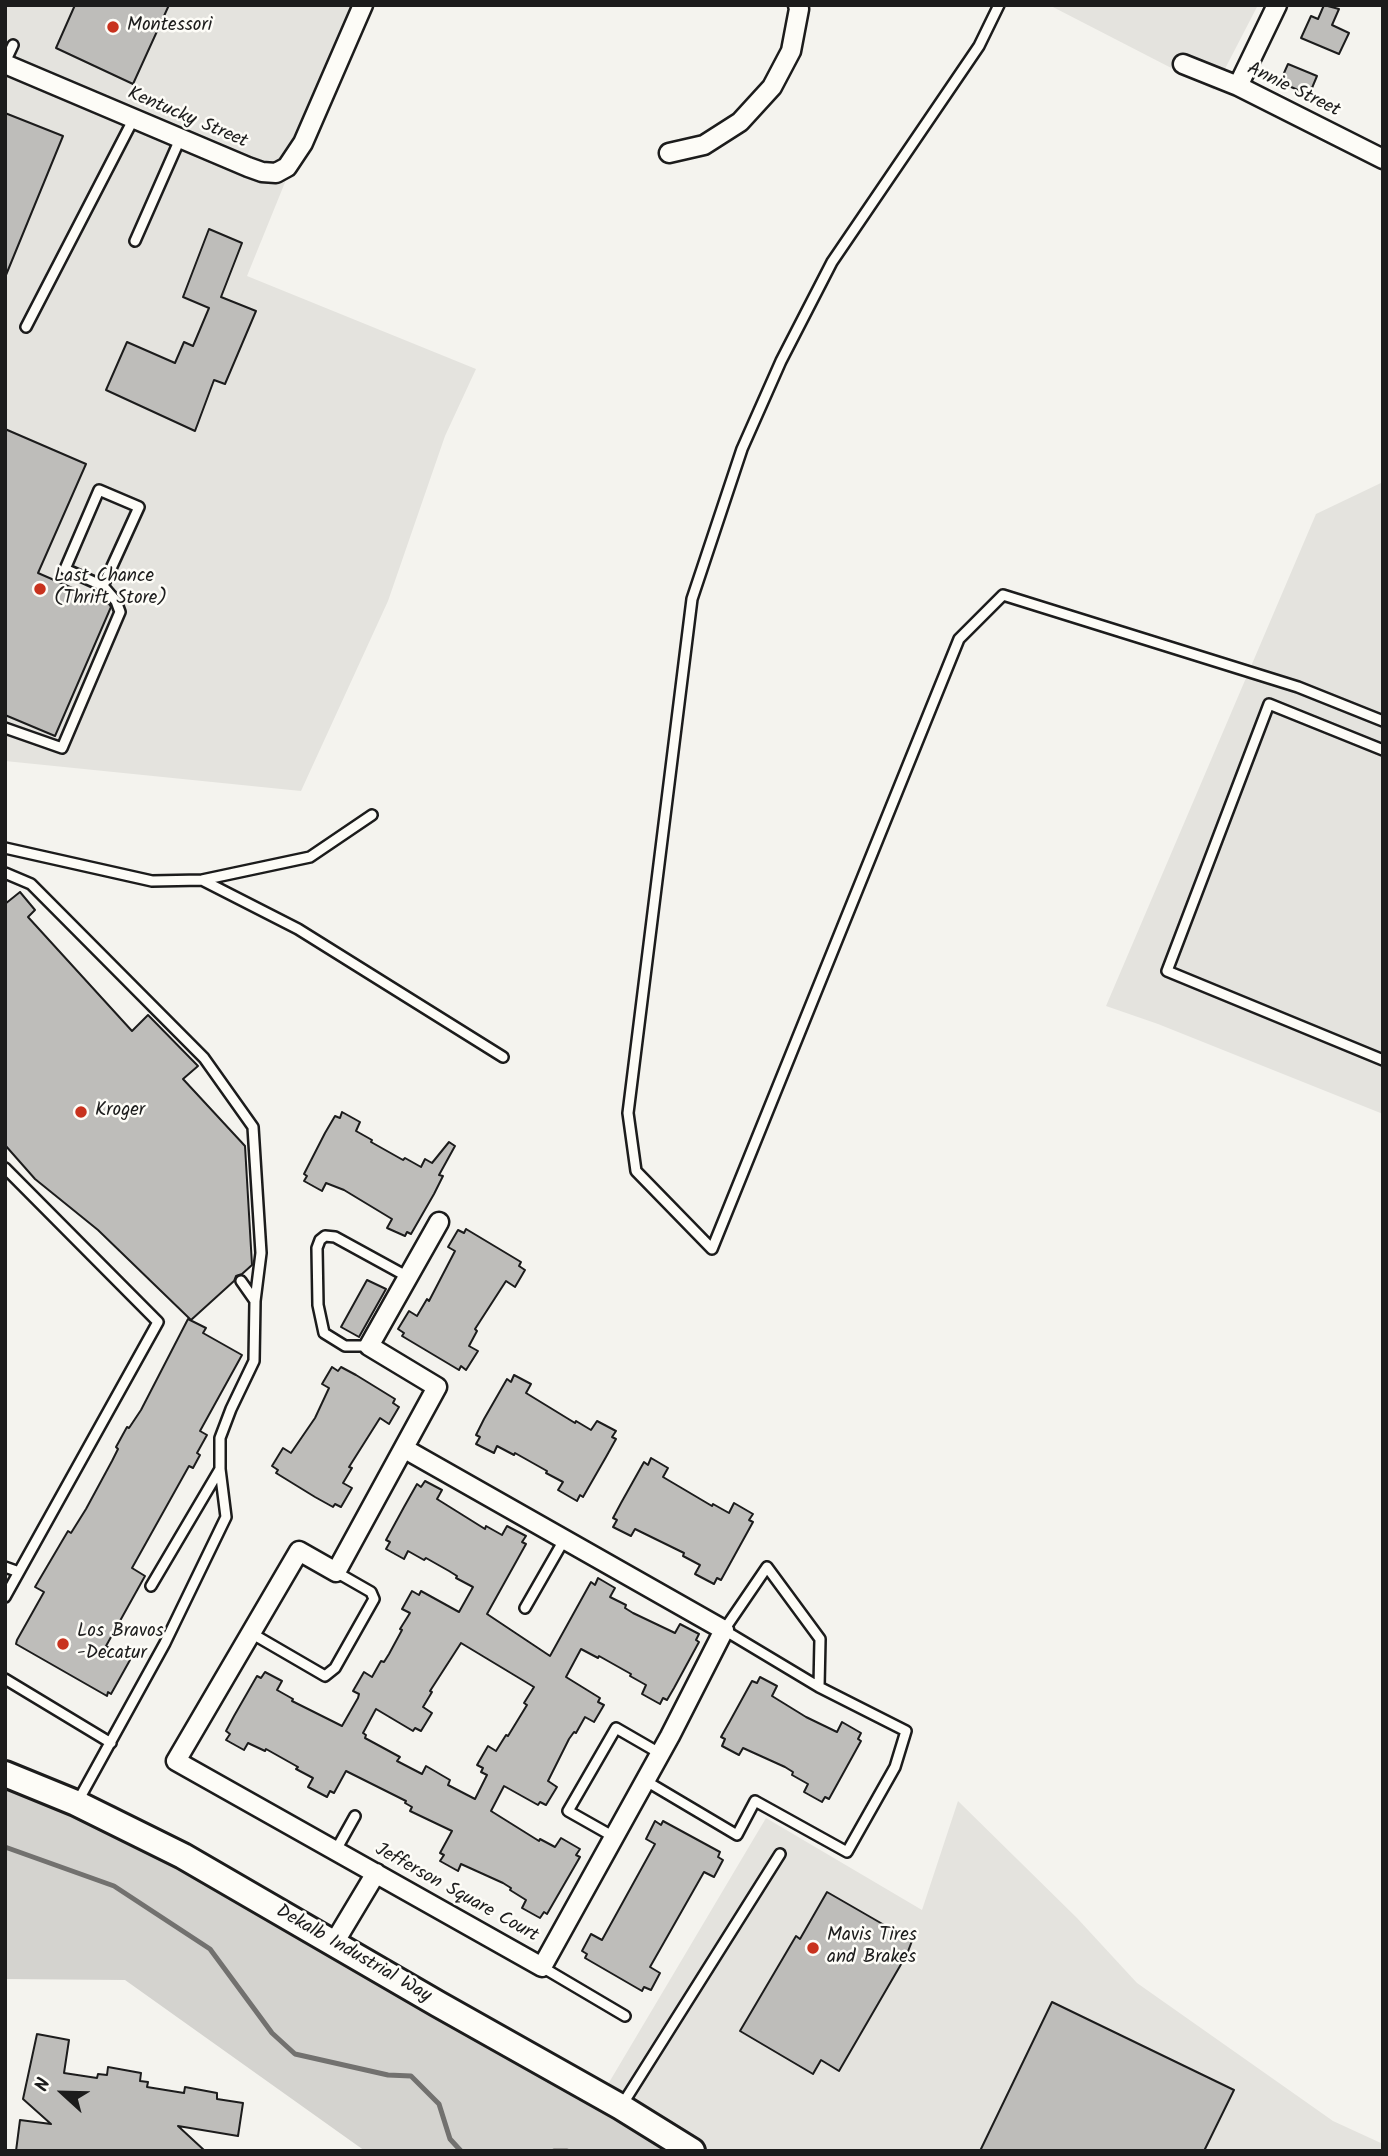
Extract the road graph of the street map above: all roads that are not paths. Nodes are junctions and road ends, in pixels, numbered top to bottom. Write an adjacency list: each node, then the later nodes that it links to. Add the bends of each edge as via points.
1 (363, 5): 10 (street, Kentucky Street, via 295,157 286,167 276,173 262,172)
2 (798, 5): 11 (street, via 791,51 772,87 740,122 704,145)
3 (999, 5): 16 (lane, via 979,46 832,262 781,360 742,449 692,599 628,1113 636,1171 712,1249 959,639 1003,595 1298,687)
4 (1277, 5): 8 (street)
5 (13, 45): 6 (lane)
6 (5, 63): 9 (street, Kentucky Street)
7 (1183, 64): 8 (street, Annie Street)
8 (1238, 86): 12 (street, Annie Street)
9 (133, 120): 10 (street, Kentucky Street); 14 (lane)
10 (180, 139): 13 (lane)
11 (669, 153)
12 (1383, 159)
13 (135, 241)
14 (26, 327)
15 (103, 586): 15 (lane, via 139,507 99,490 65,569); 17 (lane, via 120,612 62,748)
16 (1383, 720)
17 (5, 728)
18 (1383, 750): 24 (lane, via 1269,704 1167,971)
19 (372, 815): 22 (lane, via 310,857)
20 (5, 848): 22 (lane, via 152,881)
21 (5, 873): 29 (lane, via 31,884 204,1058 253,1127 261,1253)
22 (202, 880): 23 (lane, via 298,929)
23 (503, 1058)
24 (1383, 1060)
25 (5, 1168): 35 (lane, via 158,1322)
26 (439, 1222): 27 (street)
27 (408, 1278): 30 (street); 30 (lane, via 335,1237 320,1240 318,1305 324,1333 345,1346)
28 (241, 1281): 29 (lane)
29 (256, 1300): 32 (lane, via 254,1361 220,1438)
30 (369, 1346): 31 (street, via 438,1387)
31 (405, 1449): 33 (street); 36 (street)
32 (219, 1469): 37 (lane); 44 (lane, via 226,1517)
33 (564, 1540): 39 (lane); 40 (street)
34 (5, 1567): 35 (lane)
35 (19, 1572): 38 (lane)
36 (336, 1572): 41 (street, Jefferson Square Court, via 299,1551); 41 (lane, via 371,1591 374,1599 335,1668 325,1676)
37 (151, 1586)
38 (5, 1597)
39 (525, 1608)
40 (724, 1630): 43 (lane); 43 (lane, via 767,1567 820,1639); 45 (street, Jefferson Square Court)
41 (251, 1633): 51 (street, Jefferson Square Court, via 176,1761)
42 (5, 1679): 44 (lane)
43 (819, 1687): 47 (lane, via 906,1731 895,1767 847,1852 755,1801 737,1835)
44 (111, 1744): 48 (lane)
45 (661, 1754): 47 (street, Jefferson Square Court); 50 (lane, via 616,1728 568,1811)
46 (5, 1774): 48 (main road, Dekalb Industrial Way)
47 (646, 1781): 50 (street, Jefferson Square Court)
48 (76, 1804): 54 (main road, Dekalb Industrial Way, via 183,1856)
49 (355, 1815): 51 (lane)
50 (614, 1837): 55 (street, Jefferson Square Court)
51 (336, 1850): 53 (street, Jefferson Square Court)
52 (780, 1854): 57 (lane)
53 (376, 1873): 54 (street); 55 (street, Jefferson Square Court)
54 (334, 1942): 57 (main road, Dekalb Industrial Way)
55 (542, 1967): 56 (lane)
56 (625, 2016)
57 (621, 2107): 58 (main road, Dekalb Industrial Way)
58 (687, 2150)

